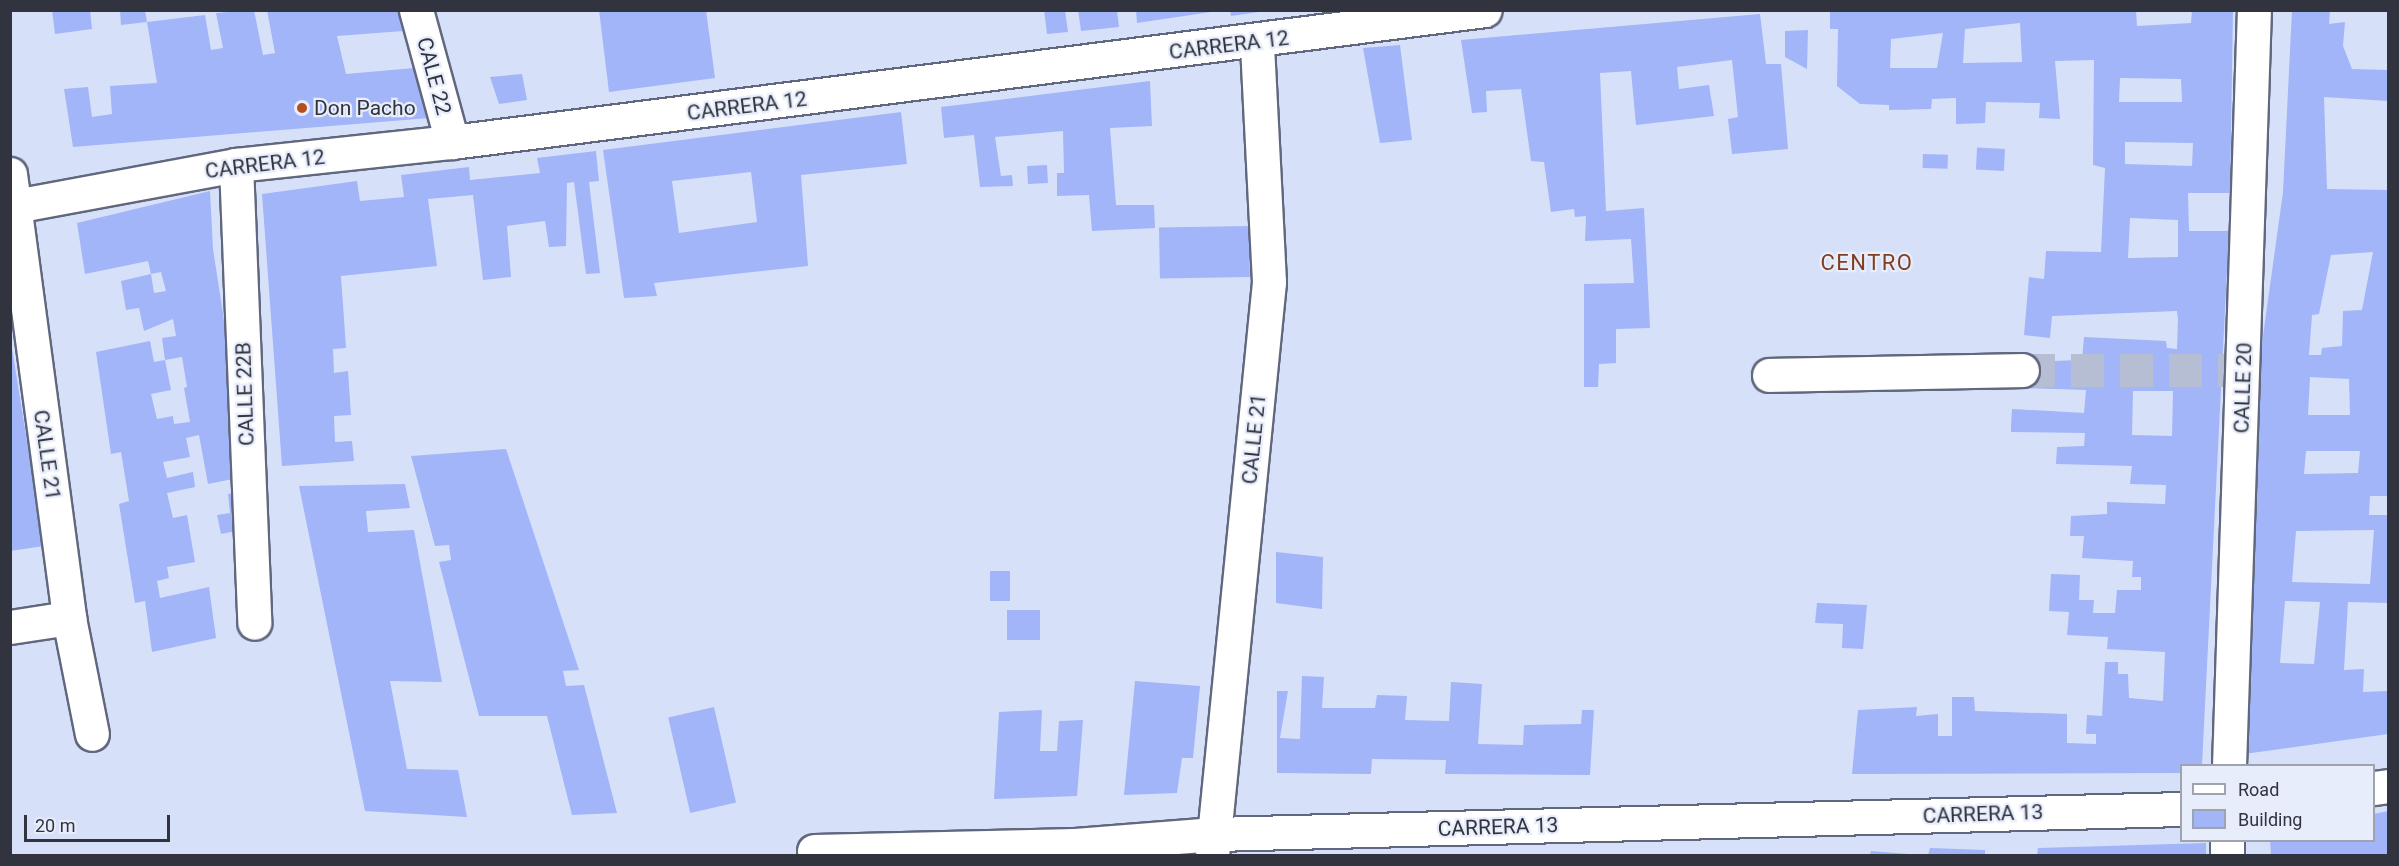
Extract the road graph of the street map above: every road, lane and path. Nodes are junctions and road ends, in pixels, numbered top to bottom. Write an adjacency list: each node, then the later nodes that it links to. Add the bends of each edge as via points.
1 (416, 10): 6 (street, CALE 22)
2 (1485, 10): 4 (street, CARRERA 12)
3 (2254, 10): 16 (street, CALLE 20, via 2234,371)
4 (1428, 14): 5 (street, CARRERA 12)
5 (1257, 42): 6 (street, CARRERA 12); 18 (street, CALLE 21, via 1269,282)
6 (452, 142): 7 (street, CARRERA 12)
7 (236, 165): 9 (street, CARRERA 12); 13 (street, CALLE 22B)
8 (10, 174): 9 (street, CALLE 21)
9 (12, 207): 12 (street, CALLE 21)
10 (2022, 370): 11 (street)
11 (1769, 375)
12 (69, 618): 14 (street); 15 (street, CALLE 21)
13 (254, 623)
14 (10, 627)
15 (92, 734)
16 (2229, 764)
17 (2180, 809): 18 (street, CARRERA 13)
18 (1214, 845): 19 (street, CARRERA 13)
19 (814, 850)

